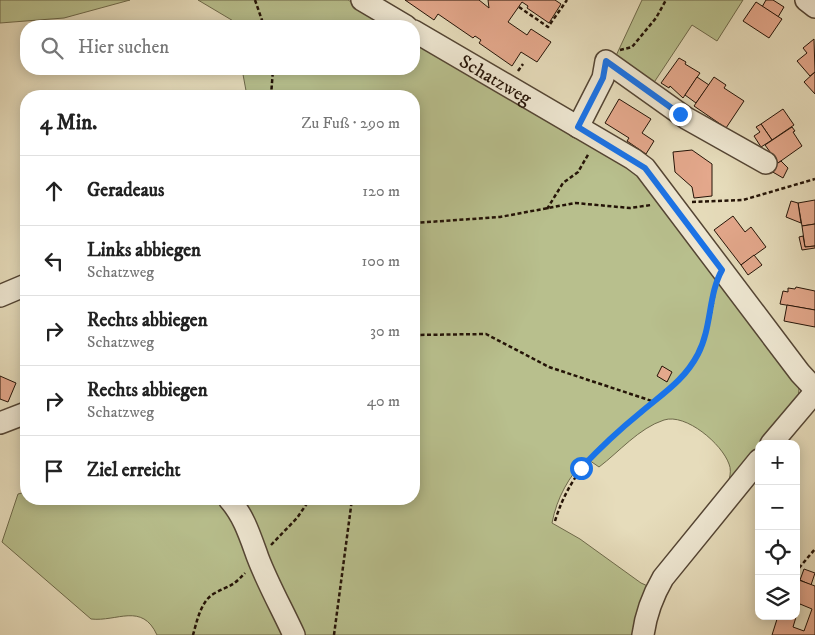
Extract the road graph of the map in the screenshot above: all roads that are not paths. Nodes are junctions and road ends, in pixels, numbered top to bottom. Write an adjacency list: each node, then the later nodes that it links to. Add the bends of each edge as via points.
1 (362, 0): 4 (street)
2 (806, 0): 3 (street)
3 (815, 7)
4 (396, 20)
5 (420, 34): 6 (street, Schatzweg)
6 (578, 127): 7 (street, via 603,78 606,61 686,118); 10 (street, Schatzweg, via 645,168 682,202 722,270)
7 (766, 163)
8 (20, 288): 9 (street)
9 (0, 296)
10 (815, 390): 13 (street)
11 (20, 415): 12 (street)
12 (0, 423)
13 (774, 440)
14 (755, 465): 17 (street, via 664,578 650,605)
15 (234, 505): 16 (street)
16 (294, 635)
17 (643, 635)

